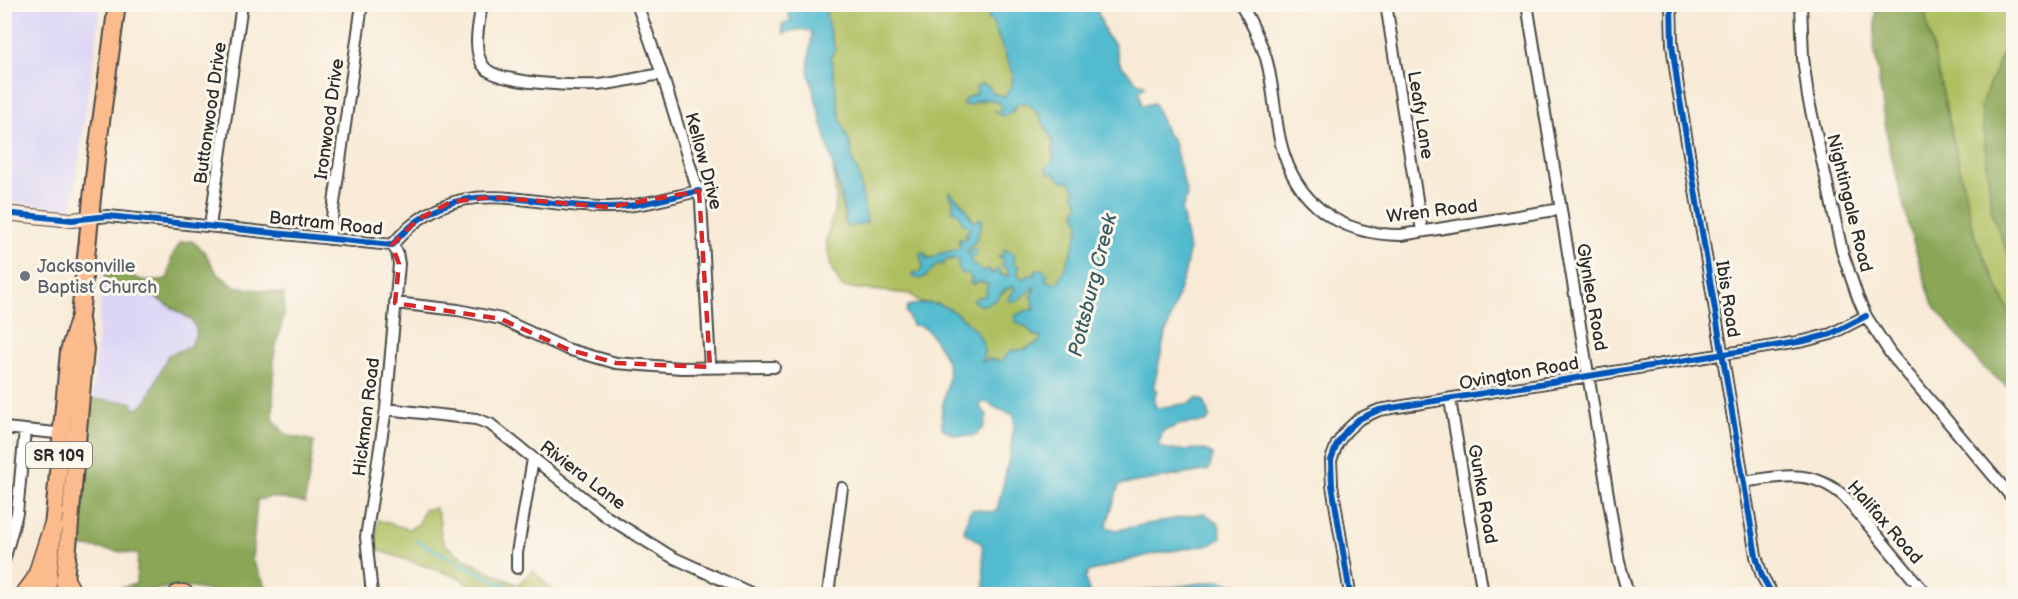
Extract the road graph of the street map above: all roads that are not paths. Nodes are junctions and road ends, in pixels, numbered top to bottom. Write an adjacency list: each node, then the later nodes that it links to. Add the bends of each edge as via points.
1 (117, 4): 15 (main road, SR 109)
2 (242, 4): 16 (street, Buttonwood Drive)
3 (362, 4): 18 (street, Ironwood Drive)
4 (482, 4): 11 (street, via 478,49 484,67 493,74 579,86)
5 (638, 4): 11 (street, Kellow Drive)
6 (1241, 4): 17 (street, Wren Road, via 1267,61 1281,144 1298,185 1310,201 1326,215 1352,228 1386,235)
7 (1386, 4): 17 (street, Leafy Lane)
8 (1527, 4): 13 (street, Glynlea Road)
9 (1671, 4): 22 (street, Ibis Road, via 1678,88)
10 (1801, 4): 21 (street, Nightingale Road, via 1808,97 1824,174 1849,276)
11 (662, 74): 12 (street, Kellow Drive)
12 (699, 191): 19 (street, Bartram Road, via 609,207 471,197 433,210); 24 (street, Kellow Drive)
13 (1561, 209): 17 (street, Wren Road); 25 (street, Glynlea Road)
14 (4, 213): 15 (street, Bartram Road)
15 (89, 218): 16 (street, Bartram Road, via 108,216); 30 (main road, SR 109, via 80,316 85,349)
16 (210, 226): 18 (street, Bartram Road)
17 (1422, 231)
18 (328, 239): 19 (street, Bartram Road)
19 (392, 245): 20 (street, Hickman Road, via 399,264)
20 (395, 303): 24 (street, via 501,319 567,349 616,363); 27 (street, Hickman Road)
21 (1866, 316): 22 (street, Ovington Road, via 1831,334); 34 (street, Nightingale Road, via 1890,353)
22 (1722, 354): 25 (street, Ovington Road); 32 (street, Ibis Road)
23 (774, 366): 24 (street)
24 (710, 367)
25 (1589, 376): 26 (street, Ovington Road); 48 (street, Glynlea Road, via 1619,562)
26 (1450, 400): 46 (street, Ovington Road, via 1379,410 1359,419 1336,444 1330,460 1332,484); 47 (street, Gunka Road)
27 (386, 409): 31 (street, Riviera Lane, via 476,419 490,424); 43 (street, Hickman Road, via 366,537)
28 (4, 428): 29 (street)
29 (25, 430): 30 (street); 36 (street, via 17,513)
30 (69, 434): 35 (main road, SR 109); 38 (main road, SR 109)
31 (534, 459): 37 (street); 44 (street, Riviera Lane, via 607,517 672,557)
32 (1743, 482): 49 (street, Ibis Road, via 1755,556); 50 (street, Halifax Road, via 1803,476 1834,488)
33 (842, 488): 45 (street)
34 (2013, 501)
35 (53, 526): 39 (highway, via 36,579); 40 (main road, SR 109)
36 (4, 561)
37 (517, 568)
38 (67, 590)
39 (25, 594)
40 (47, 594)
41 (178, 594): 42 (highway)
42 (184, 594)
43 (372, 594)
44 (753, 594)
45 (828, 594)
46 (1350, 594)
47 (1483, 594)
48 (1628, 594)
49 (1772, 594)
50 (1926, 594)

